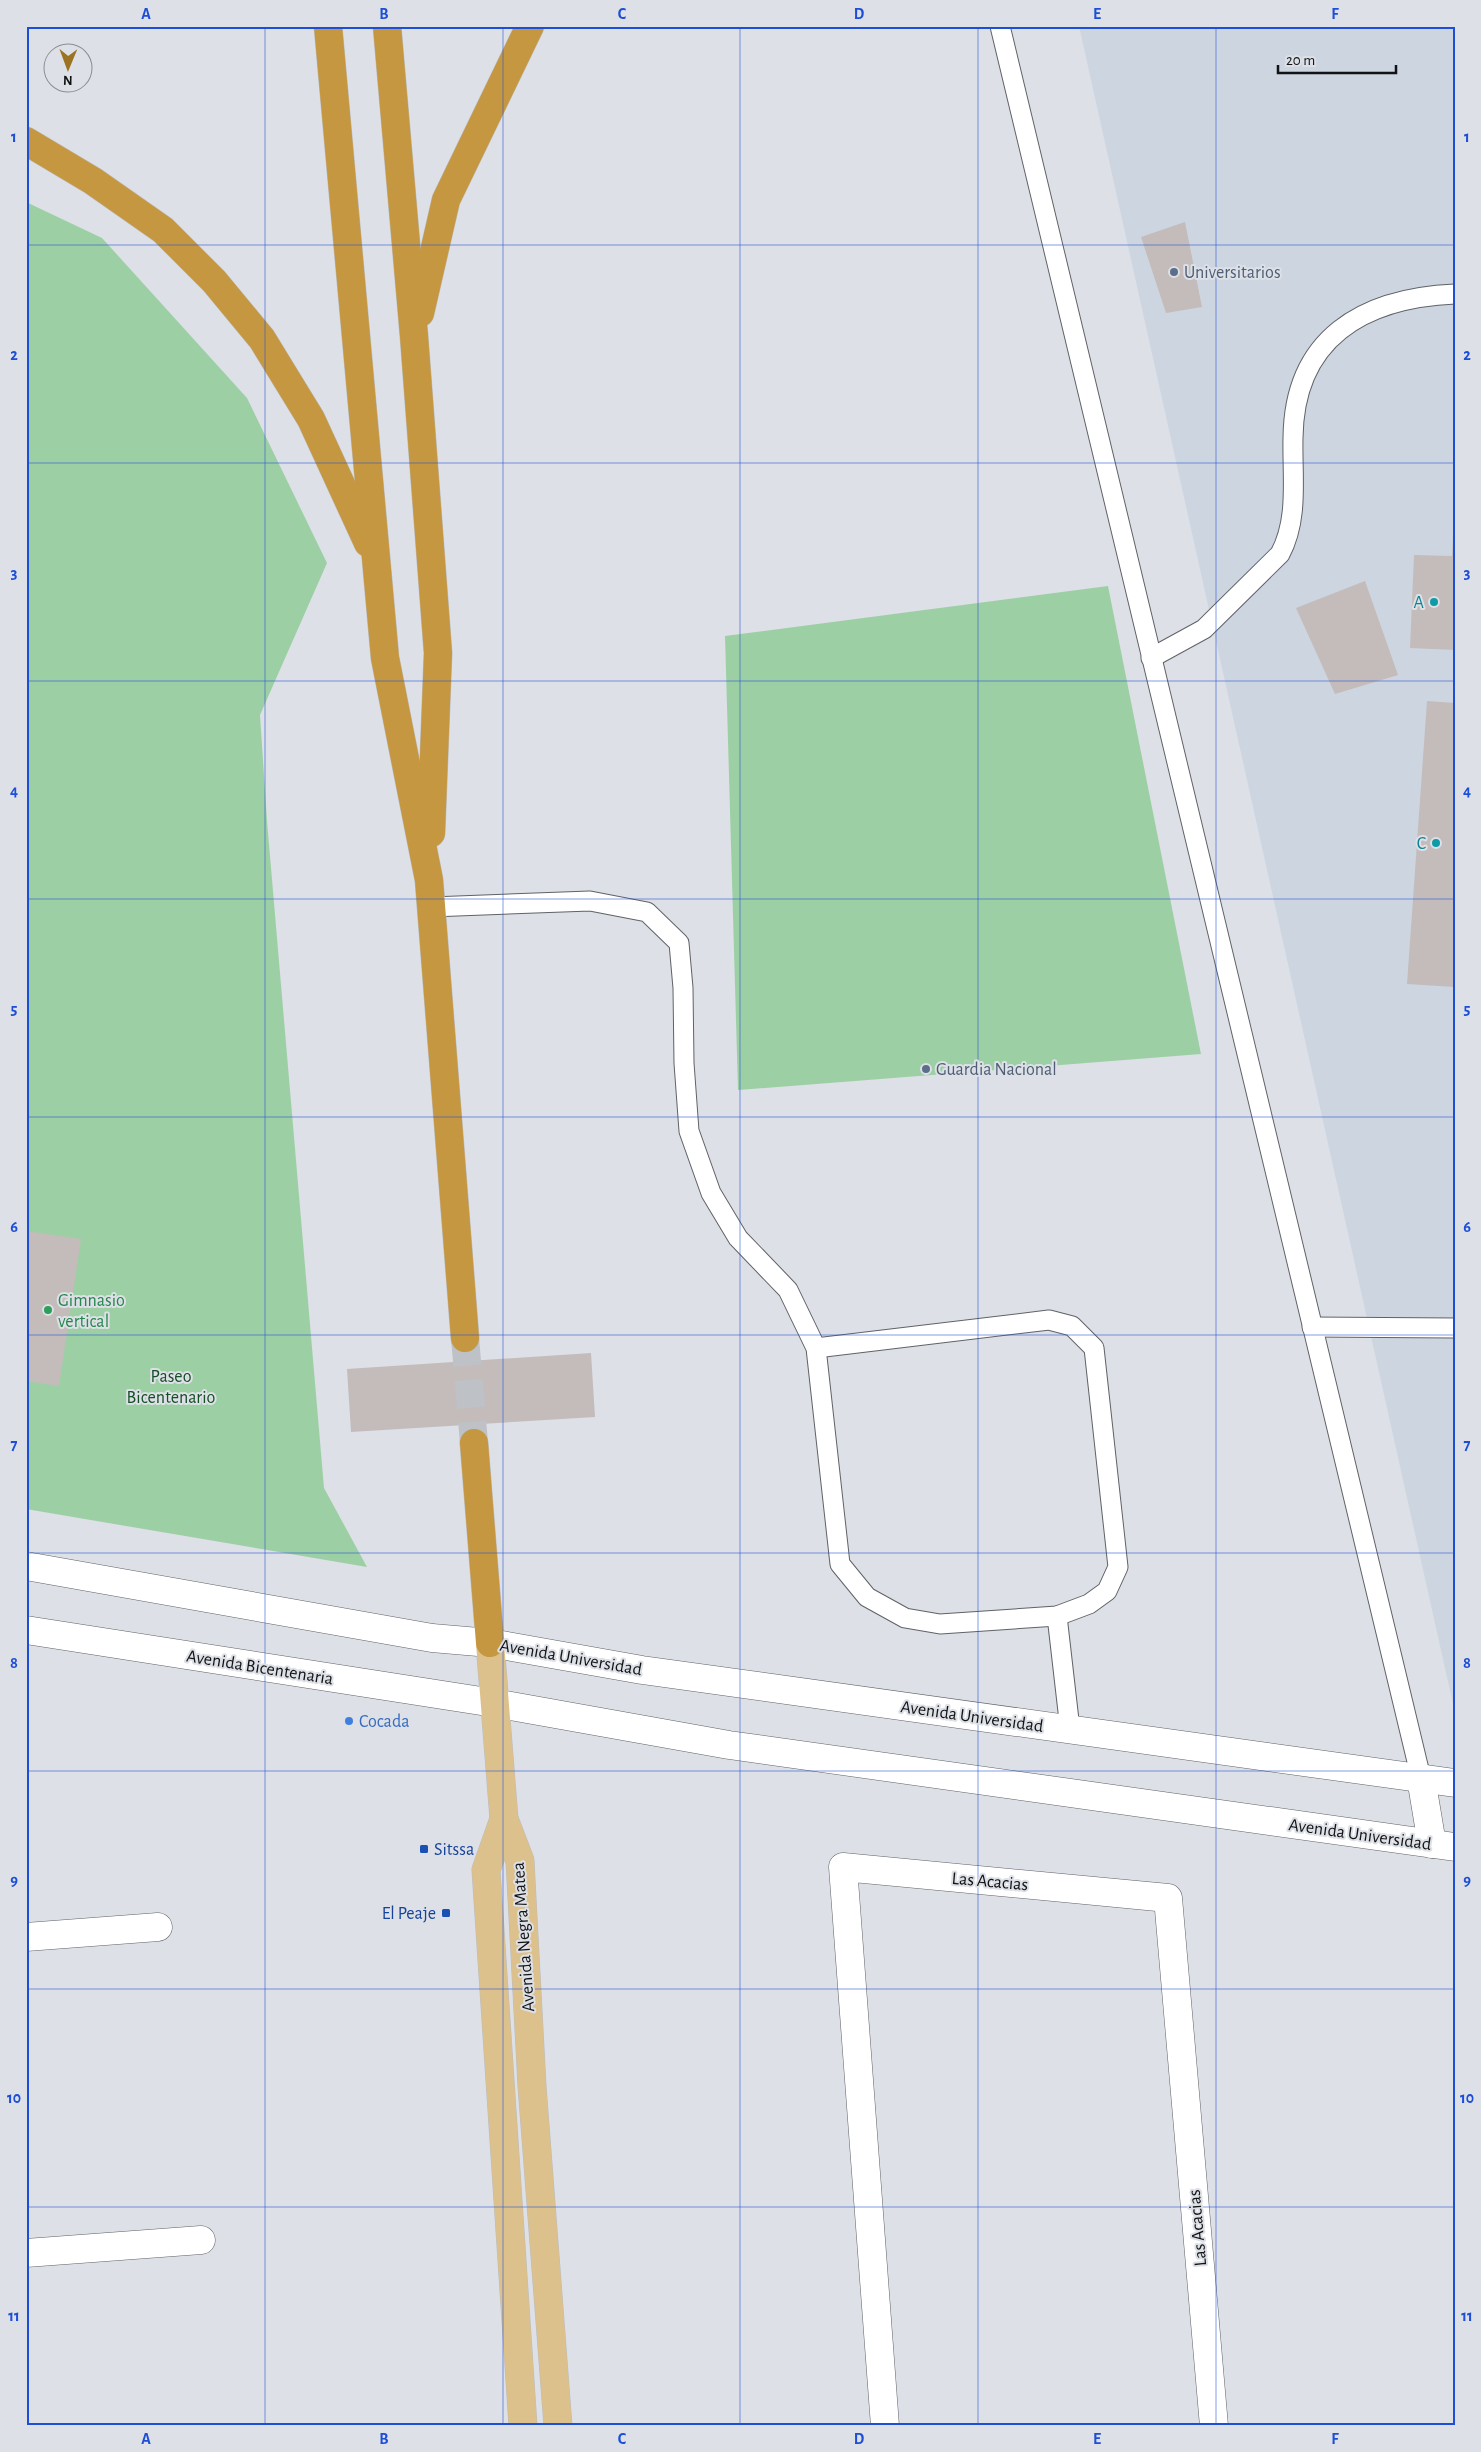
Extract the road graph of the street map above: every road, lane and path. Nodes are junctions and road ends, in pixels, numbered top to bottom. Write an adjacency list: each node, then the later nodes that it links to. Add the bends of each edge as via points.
1 (328, 26): 8 (highway)
2 (387, 26): 7 (highway)
3 (530, 26): 7 (highway, via 446,200)
4 (1000, 26): 9 (lane)
5 (26, 141): 8 (highway, via 93,181 163,230 214,281 262,339 311,418)
6 (1455, 294): 9 (lane, via 1432,295 1375,308 1353,320 1317,353 1298,392 1294,414 1293,518 1280,554 1212,623)
7 (414, 336): 10 (highway, via 438,653)
8 (376, 561): 10 (highway, via 385,658)
9 (1151, 658): 12 (lane)
10 (429, 880): 11 (highway)
11 (431, 907): 14 (highway); 15 (lane, via 590,901 647,912 679,943 684,1063 692,1140 715,1201 738,1238 788,1290)
12 (1312, 1326): 13 (lane); 23 (lane)
13 (1455, 1328)
14 (466, 1338)
15 (816, 1348): 18 (lane, via 840,1564 867,1597 904,1618 940,1624); 18 (lane, via 1049,1320 1072,1326 1094,1348 1118,1567 1108,1591 1089,1604)
16 (474, 1443): 20 (highway)
17 (26, 1566): 20 (street, via 432,1638)
18 (1057, 1616): 22 (lane)
19 (26, 1630): 21 (street, Avenida Bicentenaria)
20 (490, 1643): 21 (main road); 22 (street, Avenida Universidad, via 642,1670)
21 (494, 1703): 25 (main road); 26 (street, Avenida Universidad, via 729,1745)
22 (1070, 1729): 23 (street, Avenida Universidad)
23 (1421, 1778): 24 (street, Avenida Universidad); 26 (street)
24 (1455, 1783)
25 (504, 1820): 31 (main road, Avenida Negra Matea, via 486,1870); 32 (main road, Avenida Negra Matea, via 520,1860 532,2086)
26 (1444, 1846)
27 (158, 1927): 28 (street)
28 (26, 1937)
29 (201, 2240): 30 (street)
30 (26, 2253)
31 (523, 2426)
32 (558, 2426)
33 (885, 2426): 34 (street, Las Acacias, via 843,1867 1168,1898)
34 (1214, 2426)

